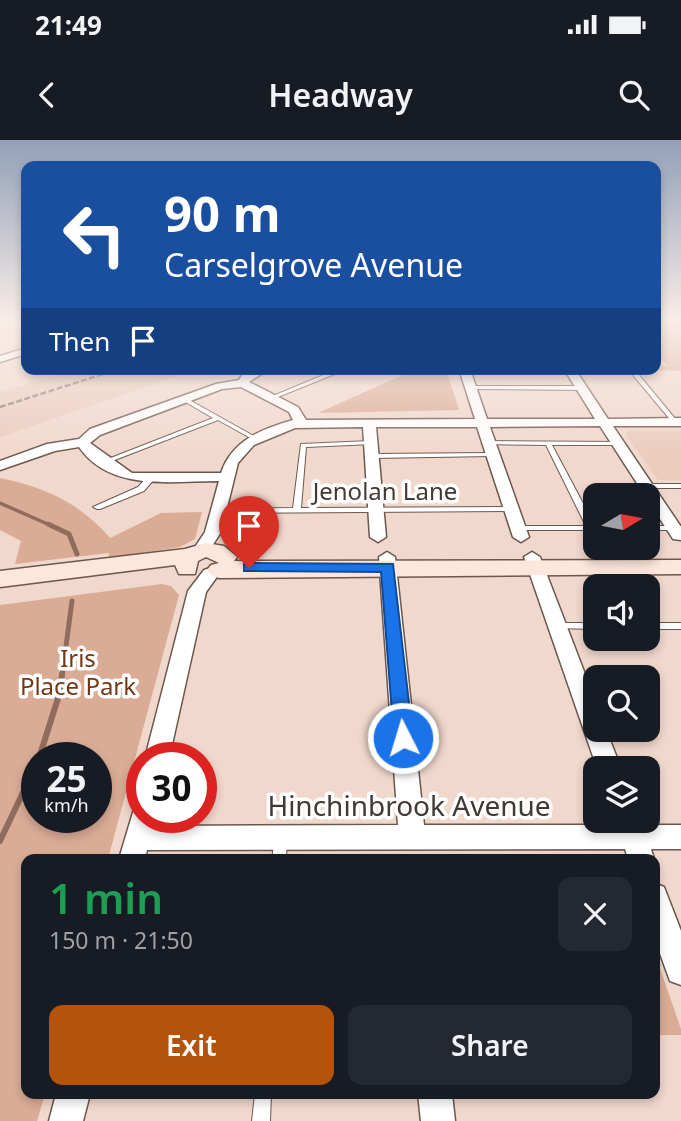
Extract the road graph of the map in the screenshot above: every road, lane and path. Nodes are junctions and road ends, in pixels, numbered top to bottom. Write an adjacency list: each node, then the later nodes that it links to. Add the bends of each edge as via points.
1 (250, 375): 6 (street)
2 (329, 375): 9 (lane)
3 (466, 375): 7 (street)
4 (573, 375): 8 (street)
5 (636, 375): 15 (lane)
6 (243, 383): 9 (street); 10 (street)
7 (471, 388): 8 (lane); 13 (street)
8 (582, 388): 14 (street)
9 (271, 398): 16 (street, via 294,410)
10 (184, 399): 11 (lane); 18 (street, via 92,433)
11 (218, 418): 17 (lane); 23 (lane)
12 (369, 422): 13 (street); 16 (street); 21 (street)
13 (483, 422): 14 (street); 22 (street)
14 (604, 422): 15 (street); 20 (street)
15 (678, 422)
16 (302, 423): 17 (street)
17 (256, 439): 26 (street, via 232,455)
18 (83, 442): 23 (street); 24 (street, via 57,445)
19 (548, 443): 20 (lane); 22 (lane); 33 (lane)
20 (617, 443): 27 (street)
21 (371, 449): 22 (lane); 35 (lane, via 303,445); 36 (street)
22 (489, 449): 32 (street)
23 (105, 462): 25 (street, via 125,476)
24 (10, 467)
25 (151, 478): 26 (street); 30 (lane, via 141,489)
26 (226, 478): 34 (street)
27 (644, 483)
28 (660, 486): 29 (lane)
29 (681, 486)
30 (97, 507)
31 (660, 508): 39 (street)
32 (510, 509): 36 (lane, Jenolan Lane); 40 (street)
33 (583, 509)
34 (218, 511): 35 (lane, Jenolan Lane); 42 (street)
35 (296, 511): 36 (lane, Jenolan Lane)
36 (376, 511): 41 (street)
37 (583, 531): 40 (lane)
38 (660, 531): 39 (lane)
39 (679, 537): 40 (street)
40 (526, 547): 41 (street); 43 (street); 46 (street)
41 (384, 554): 42 (street); 54 (street)
42 (205, 563): 44 (street); 45 (street); 50 (street)
43 (681, 567)
44 (0, 579)
45 (0, 591)
46 (557, 626): 47 (lane); 51 (street)
47 (583, 626)
48 (660, 626): 49 (lane)
49 (681, 626)
50 (161, 742)
51 (605, 756)
52 (681, 837): 55 (street, Hinchinbrook Avenue)
53 (137, 838): 56 (street, Hinchinbrook Avenue)
54 (412, 838): 55 (street, Hinchinbrook Avenue); 56 (street, Hinchinbrook Avenue)
55 (634, 839)
56 (280, 848)
57 (660, 913): 58 (street)
58 (681, 970)
59 (72, 1099): 62 (street)
60 (263, 1099): 63 (lane)
61 (436, 1099): 64 (street)
62 (66, 1121)
63 (261, 1121)
64 (438, 1121)

